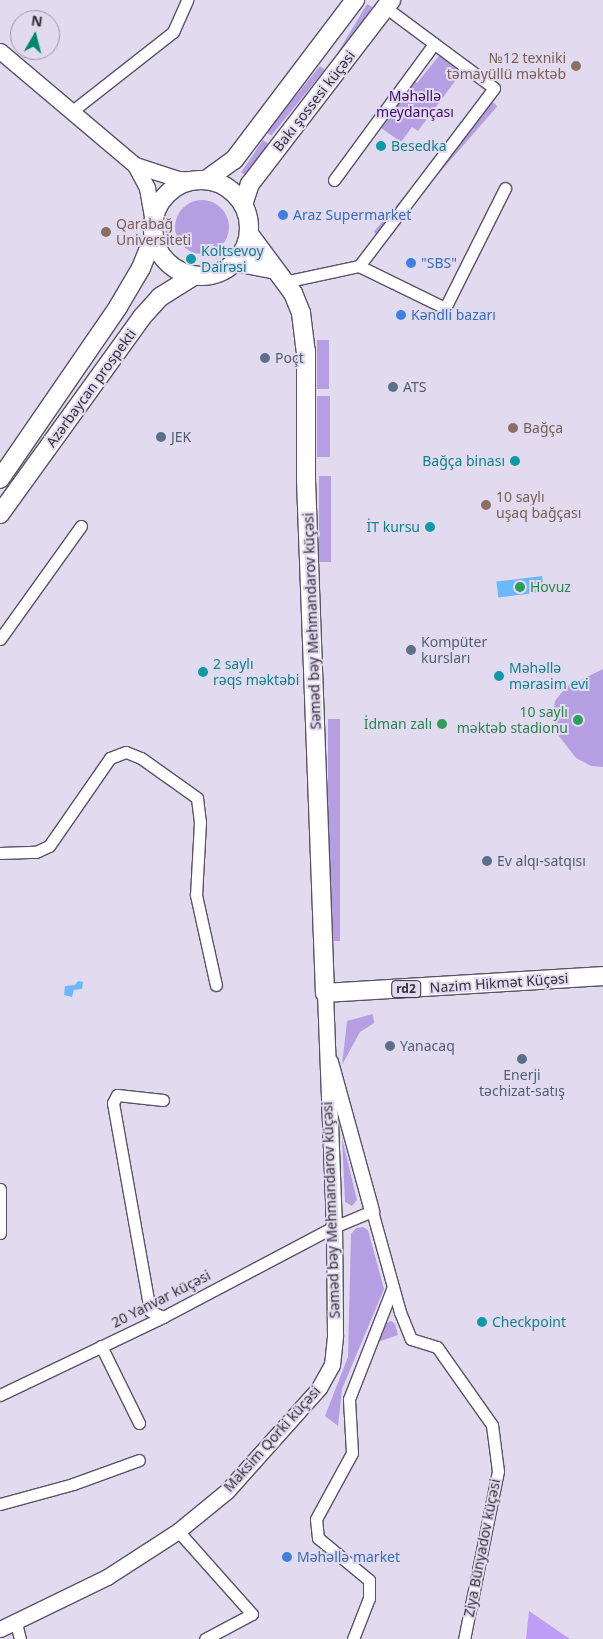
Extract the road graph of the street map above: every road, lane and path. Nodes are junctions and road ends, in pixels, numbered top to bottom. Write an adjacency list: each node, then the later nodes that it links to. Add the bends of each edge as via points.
1 (187, 0): 6 (street, via 174,32)
2 (355, 0): 8 (main road, Bakı şossesi küçəsi, via 234,160)
3 (388, 4): 4 (street); 11 (main road, Bakı şossesi küçəsi, via 250,184)
4 (434, 44): 9 (street); 15 (street, via 494,88)
5 (0, 51): 6 (main road)
6 (71, 112): 7 (main road)
7 (135, 164): 8 (main road, via 178,179); 12 (main road, via 147,188)
8 (206, 180): 11 (main road, via 227,188); 12 (main road, via 191,181 166,195)
9 (334, 180)
10 (506, 188): 15 (street, via 444,308)
11 (243, 205): 13 (main road)
12 (153, 229): 16 (main road, via 168,263); 18 (main road, Azərbaycan prospekti, via 142,268)
13 (249, 234): 14 (main road); 17 (main road, Səməd bəy Mehmandarov küçəsi)
14 (235, 262): 16 (main road, via 223,271); 17 (main road)
15 (359, 266): 17 (street)
16 (194, 276): 19 (main road, Azərbaycan prospekti, via 160,297 142,317)
17 (278, 276): 25 (main road, Səməd bəy Mehmandarov küçəsi, via 301,313 306,351 306,480)
18 (0, 479)
19 (0, 514)
20 (81, 526): 21 (street)
21 (0, 639)
22 (0, 853): 24 (street, via 36,852 49,846 110,758 126,752 141,758 197,798 200,822 196,895)
23 (603, 976): 25 (main road, Nazim Hikmət Küçəsi / rd2)
24 (216, 985)
25 (327, 993): 26 (main road, Səməd bəy Mehmandarov küçəsi)
26 (326, 1049): 29 (street, Ziya Bünyadov küçəsi); 30 (main road, Səməd bəy Mehmandarov küçəsi)
27 (163, 1100): 33 (street, via 117,1095 113,1103 150,1311)
28 (0, 1189): 31 (street)
29 (372, 1211): 30 (street, 20 Yanvar küçəsi); 32 (street, Ziya Bünyadov küçəsi)
30 (334, 1227): 33 (street, 20 Yanvar küçəsi); 35 (main road, Səməd bəy Mehmandarov küçəsi, via 335,1335)
31 (0, 1233)
32 (392, 1287): 45 (street, via 349,1399 352,1453 316,1519 318,1538 369,1580 369,1598); 46 (street, Ziya Bünyadov küçəsi, via 411,1339 436,1347 492,1425 498,1471)
33 (163, 1317): 34 (street, 20 Yanvar küçəsi)
34 (101, 1346): 36 (street, 20 Yanvar küçəsi); 37 (street)
35 (332, 1365): 40 (main road, Maksim Qorki küçəsi, via 319,1388 227,1492)
36 (0, 1396)
37 (139, 1423)
38 (139, 1460): 39 (street, via 73,1484)
39 (0, 1504)
40 (178, 1531): 41 (main road, Maksim Qorki küçəsi, via 107,1577); 44 (street, via 252,1614)
41 (16, 1623): 42 (main road, Maksim Qorki küçəsi); 43 (street)
42 (0, 1629)
43 (20, 1639)
44 (205, 1639)
45 (353, 1639)
46 (464, 1639)

